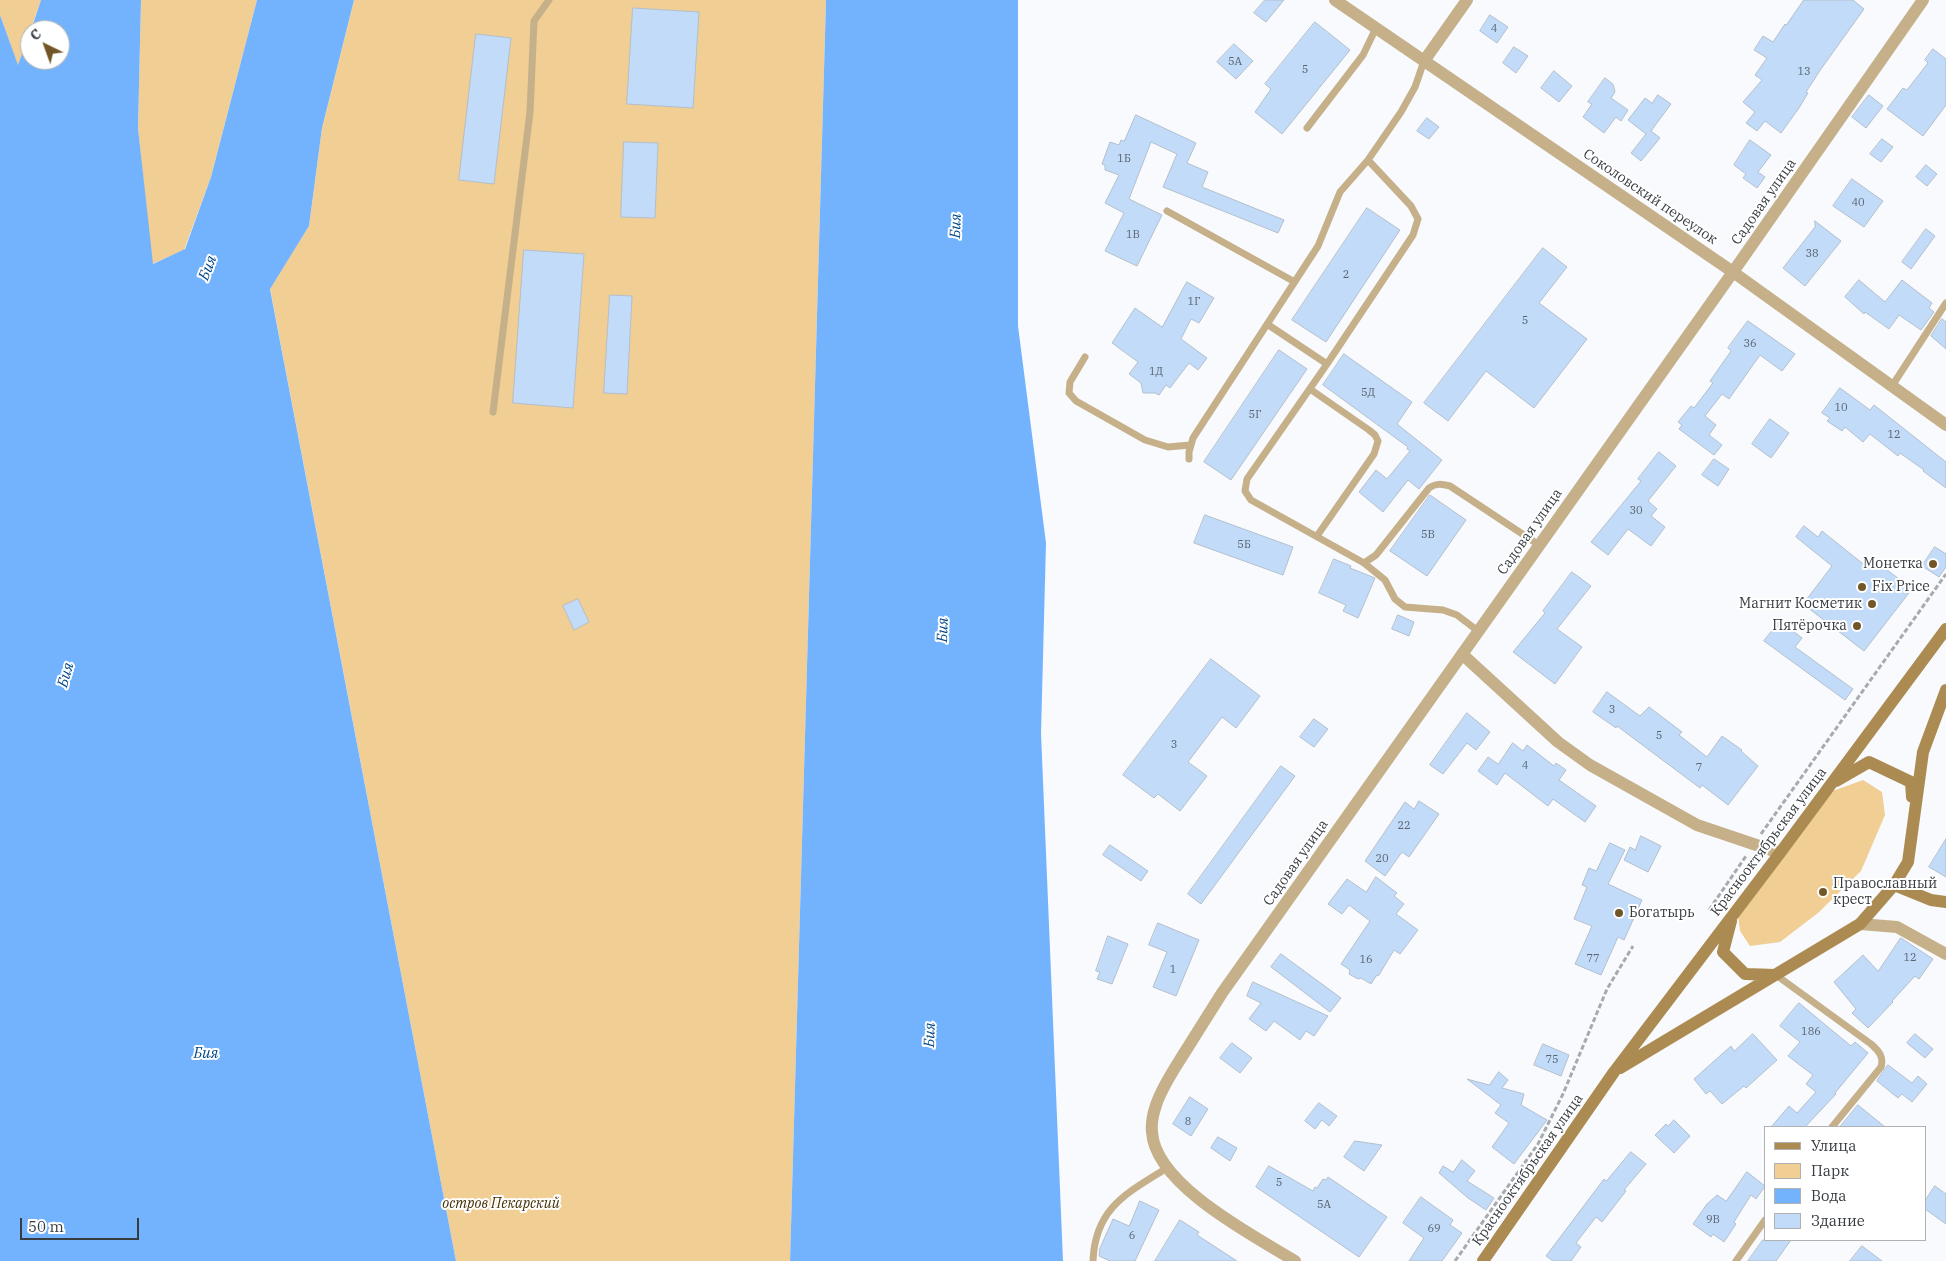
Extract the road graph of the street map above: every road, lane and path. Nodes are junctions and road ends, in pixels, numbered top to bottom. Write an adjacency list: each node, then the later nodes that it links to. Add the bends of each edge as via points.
1 (549, 0): 18 (lane, via 534,21 530,112)
2 (1335, 0): 5 (street, Соколовский переулок)
3 (1467, 0): 6 (street)
4 (1923, 0): 10 (street, Садовая улица)
5 (1376, 28): 6 (street, Соколовский переулок); 7 (lane, via 1364,55)
6 (1424, 61): 8 (lane, via 1401,112); 10 (street, Соколовский переулок)
7 (1306, 128)
8 (1368, 160): 11 (lane, via 1340,192 1318,246); 15 (lane, via 1418,219 1413,235)
9 (1167, 210): 11 (lane)
10 (1733, 272): 16 (street, Соколовский переулок); 23 (street, Садовая улица)
11 (1293, 281): 13 (lane)
12 (1946, 303): 16 (lane)
13 (1267, 324): 15 (lane); 20 (lane)
14 (1085, 357): 20 (lane, via 1070,382 1069,393 1076,401 1145,440 1168,447)
15 (1327, 364): 17 (lane)
16 (1892, 386): 19 (street, Соколовский переулок)
17 (1310, 390): 22 (lane, via 1369,430 1378,441 1374,454); 22 (lane, via 1247,479 1245,491 1251,500)
18 (493, 412)
19 (1946, 424)
20 (1190, 445): 21 (lane)
21 (1189, 460)
22 (1317, 536): 24 (lane)
23 (1539, 545): 24 (lane, via 1450,486 1437,484 1421,496 1376,555); 27 (street, Садовая улица)
24 (1364, 563): 27 (lane, via 1385,580 1395,599 1405,607 1443,610 1457,615)
25 (1946, 574): 32 (path)
26 (1946, 629): 30 (main road, Краснооктябрьская улица)
27 (1478, 631): 28 (street, Садовая улица)
28 (1462, 654): 32 (street, via 1558,742 1584,761 1696,825); 44 (street, Садовая улица, via 1222,993 1165,1084 1156,1105 1152,1133 1156,1149)
29 (1946, 690): 31 (main road, Краснооктябрьская улица, via 1923,752)
30 (1832, 783): 31 (main road, via 1869,762 1911,782); 33 (main road, Краснооктябрьская улица)
31 (1915, 817): 34 (main road, Краснооктябрьская улица, via 1908,862)
32 (1754, 844): 33 (street); 36 (path)
33 (1780, 853): 37 (main road, Краснооктябрьская улица)
34 (1894, 884): 35 (main road, via 1932,900); 38 (main road, Краснооктябрьская улица)
35 (1946, 902)
36 (1709, 910)
37 (1732, 916): 41 (main road, via 1723,952 1745,974); 42 (main road, Краснооктябрьская улица)
38 (1860, 924): 40 (street, via 1897,927); 41 (main road, Краснооктябрьская улица)
39 (1633, 946): 48 (path, via 1607,989 1563,1094 1538,1144)
40 (1946, 954)
41 (1776, 975): 42 (main road, Краснооктябрьская улица); 43 (lane, via 1871,1044 1881,1055 1881,1067)
42 (1614, 1072): 49 (main road, Краснооктябрьская улица)
43 (1833, 1126)
44 (1167, 1168): 46 (lane, via 1127,1193 1108,1212 1096,1240); 47 (street, Садовая улица, via 1204,1203)
45 (1764, 1221): 50 (lane)
46 (1093, 1261)
47 (1295, 1261)
48 (1455, 1261)
49 (1483, 1261)
50 (1736, 1261)

